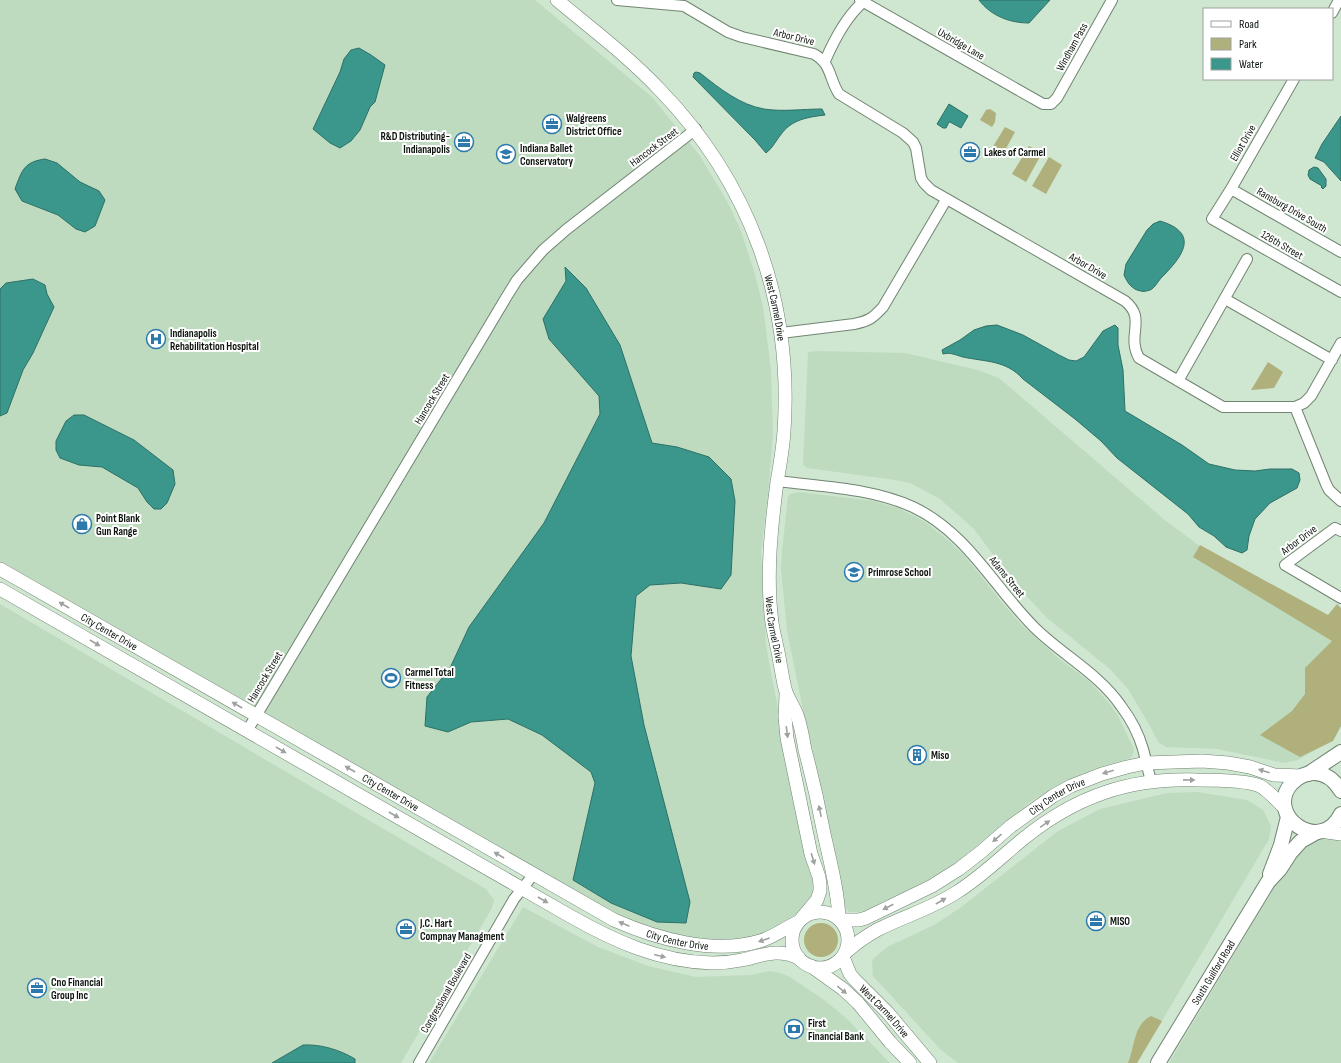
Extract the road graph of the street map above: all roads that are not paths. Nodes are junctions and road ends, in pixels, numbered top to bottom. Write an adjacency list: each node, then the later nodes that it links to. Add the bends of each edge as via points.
1 (557, 0): 10 (street, West Carmel Drive, via 648,78)
2 (617, 0): 7 (street, Arbor Drive, via 684,6 728,32 814,54)
3 (1112, 0): 9 (street, Windham Pass, via 1057,98)
4 (861, 1): 7 (street); 9 (street, Uxbridge Lane, via 1043,104)
5 (1340, 1): 6 (street)
6 (1333, 12)
7 (824, 61): 12 (street, Arbor Drive, via 840,94 903,133 913,142 921,178 931,190)
8 (1293, 80): 11 (street, Elliot Drive)
9 (1051, 104)
10 (696, 129): 18 (street, West Carmel Drive, via 736,192 754,231 771,282); 30 (street, Hancock Street, via 567,229 543,250 518,280)
11 (1230, 189): 13 (street, Elliot Drive); 14 (street, Ransburg Drive South)
12 (946, 200): 18 (street, via 883,307 874,317 854,324); 21 (street, Arbor Drive, via 1125,301 1134,311 1134,344 1139,358)
13 (1212, 219): 16 (street, 126th Street)
14 (1341, 252)
15 (1247, 259): 17 (street)
16 (1341, 292)
17 (1225, 299): 20 (street); 21 (street)
18 (781, 333): 23 (street, West Carmel Drive, via 784,432)
19 (1341, 343): 20 (street)
20 (1332, 360): 22 (street, via 1311,396)
21 (1178, 381): 22 (street, Arbor Drive, via 1223,407)
22 (1295, 407): 24 (street, via 1326,484)
23 (778, 481): 29 (street, West Carmel Drive, via 771,538 770,586 772,623); 33 (street, Adams Street, via 853,490 896,500 947,528 1037,630 1106,687 1122,706 1136,732)
24 (1341, 501)
25 (1341, 531): 28 (street, Arbor Drive, via 1335,528 1285,565)
26 (0, 569): 30 (street, City Center Drive, one-way to 26)
27 (0, 589): 31 (street, City Center Drive, one-way to 31)
28 (1341, 598)
29 (786, 693): 44 (street, West Carmel Drive, one-way to 29, via 815,788 797,715); 45 (street, West Carmel Drive, one-way to 45, via 787,738 820,885 817,900)
30 (256, 716): 31 (street, Hancock Street); 41 (street, City Center Drive, one-way to 30)
31 (247, 731): 43 (street, City Center Drive, one-way to 43)
32 (1341, 752): 34 (main road)
33 (1146, 763): 34 (street, City Center Drive, one-way to 33, via 1274,775 1222,762); 35 (street, Adams Street); 44 (street, City Center Drive, one-way to 44, via 1102,774 1071,786 1035,808 965,865 932,886 866,918)
34 (1305, 775): 36 (main road, via 1325,775 1335,782); 37 (main road, South Guilford Road, via 1293,782 1287,791)
35 (1151, 781): 37 (street, City Center Drive, one-way to 37, via 1185,779 1252,783 1266,790); 46 (street, City Center Drive, one-way to 35, via 875,931 935,905 957,892 1023,838 1062,812 1089,798 1131,784)
36 (1341, 791)
37 (1287, 812): 39 (main road, via 1292,822 1300,829); 42 (main road, South Guilford Road, via 1281,845)
38 (1341, 814): 39 (main road, South Guilford Road, via 1336,823)
39 (1318, 832): 40 (street); 42 (main road, South Guilford Road, via 1301,841 1290,852)
40 (1341, 834)
41 (533, 875): 43 (street, Congressional Boulevard); 45 (street, City Center Drive, one-way to 41, via 773,936 754,943 720,946 679,942 641,932 614,920)
42 (1268, 882): 52 (main road, South Guilford Road)
43 (523, 888): 47 (street, City Center Drive, one-way to 47, via 613,939 661,956 710,963 730,962 776,952); 49 (street, Congressional Boulevard, via 514,899)
44 (840, 919): 45 (street, via 823,912 809,914); 46 (street, via 848,934 848,945)
45 (800, 920): 47 (street, via 792,938)
46 (844, 955): 48 (street, via 838,962 827,967); 51 (street, West Carmel Drive, via 850,974)
47 (799, 958): 48 (street)
48 (811, 966): 50 (street, West Carmel Drive, one-way to 50, via 858,1003)
49 (419, 1063)
50 (910, 1063)
51 (930, 1063)
52 (1158, 1063)

